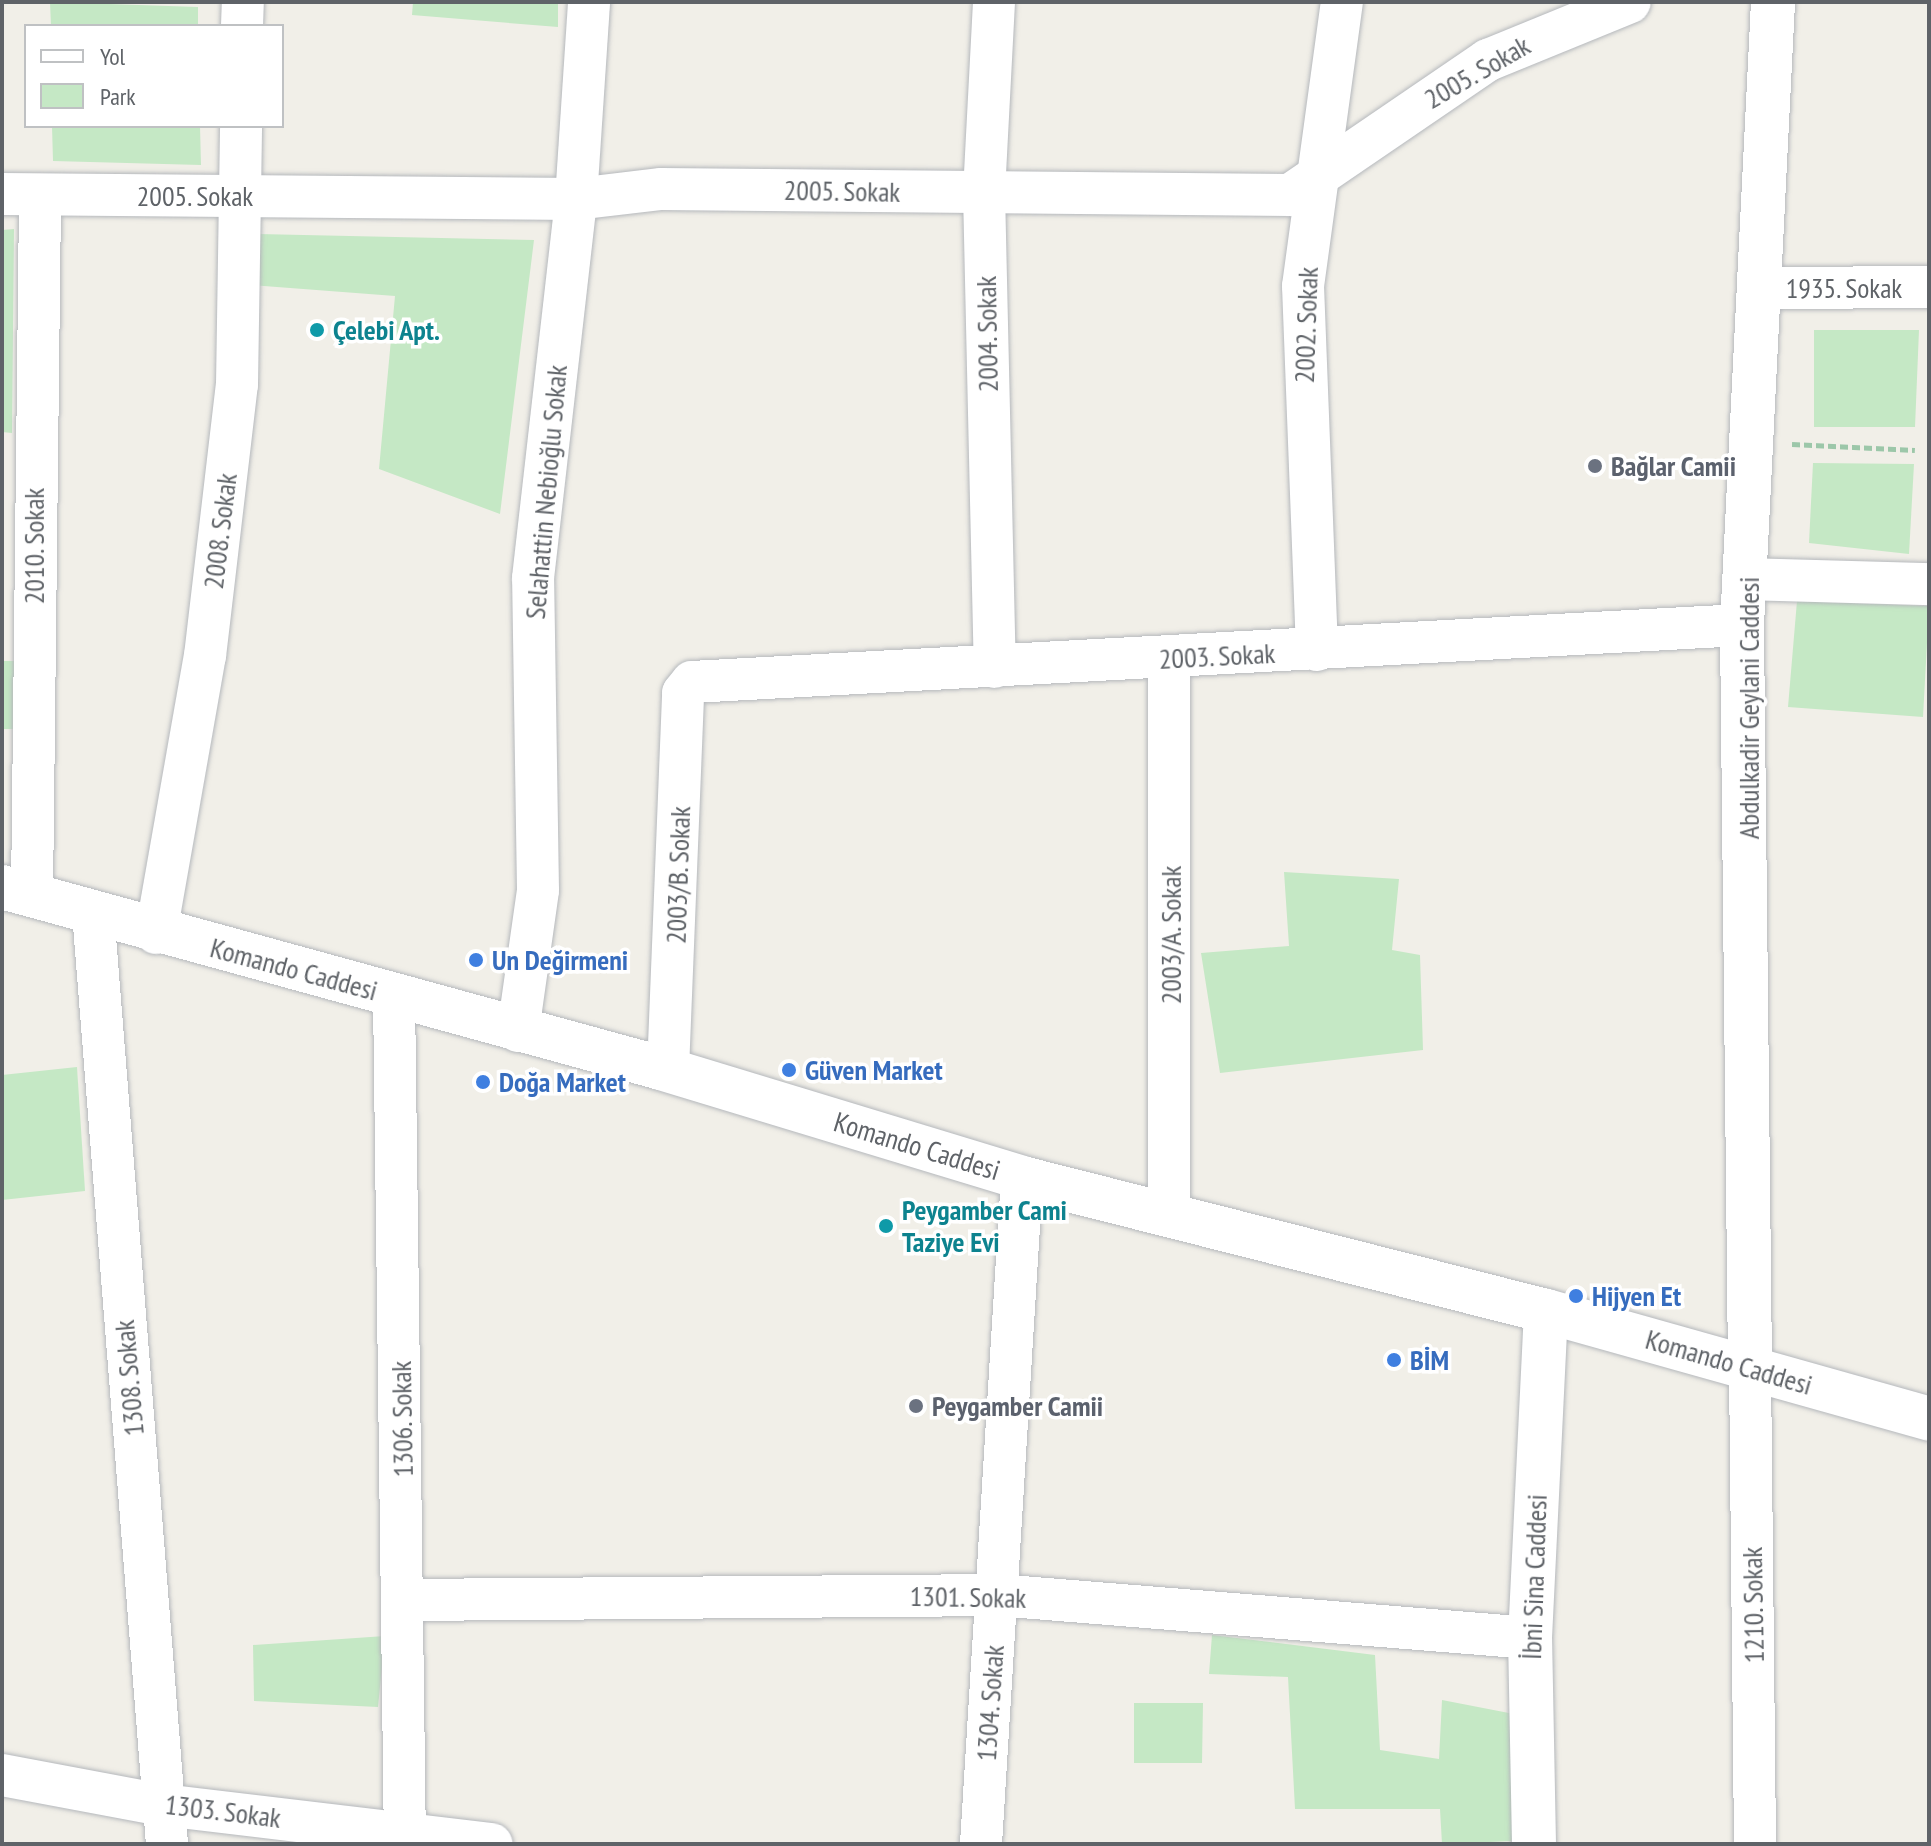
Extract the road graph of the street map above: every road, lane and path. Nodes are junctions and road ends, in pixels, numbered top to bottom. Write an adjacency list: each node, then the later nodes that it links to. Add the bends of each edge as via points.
1 (243, 2): 7 (street)
2 (589, 2): 13 (street, Selahattin Nebioğlu Sokak)
3 (994, 2): 10 (street, 2004. Sokak)
4 (1342, 2): 9 (street, 2002. Sokak)
5 (1630, 2): 9 (street, 2005. Sokak, via 1488,60)
6 (1773, 2): 15 (main road, Abdulkadir Geylani Caddesi)
7 (242, 24)
8 (241, 128): 12 (street, 2008. Sokak)
9 (1317, 181): 10 (street, 2005. Sokak, via 1262,198); 21 (street, 2002. Sokak, via 1301,351)
10 (984, 192): 13 (street, 2005. Sokak, via 661,189); 23 (street, 2004. Sokak)
11 (21, 196): 12 (street, 2005. Sokak); 25 (street, 2010. Sokak)
12 (239, 196): 13 (street, 2005. Sokak); 27 (street, 2008. Sokak, via 237,385 205,656)
13 (576, 199): 29 (street, Selahattin Nebioğlu Sokak, via 533,578 538,890)
14 (1929, 287): 15 (street, 1935. Sokak)
15 (1759, 288): 16 (main road, Abdulkadir Geylani Caddesi)
16 (1753, 442): 17 (path); 18 (main road, Abdulkadir Geylani Caddesi)
17 (1915, 450)
18 (1747, 579): 19 (street); 20 (main road, Abdulkadir Geylani Caddesi)
19 (1929, 584)
20 (1742, 625): 21 (street, 2003. Sokak); 34 (main road, Abdulkadir Geylani Caddesi)
21 (1317, 650): 22 (street, 2003. Sokak)
22 (1169, 659): 23 (street, 2003. Sokak); 32 (street, 2003/A. Sokak)
23 (995, 667): 24 (street, 2003. Sokak)
24 (692, 682): 30 (street, 2003/B. Sokak, via 683,693)
25 (17, 891): 26 (main road, Komando Caddesi)
26 (93, 912): 27 (main road, Komando Caddesi); 40 (street, 1308. Sokak)
27 (156, 933): 28 (main road, Komando Caddesi)
28 (394, 995): 29 (main road, Komando Caddesi); 37 (street, 1306. Sokak)
29 (518, 1031): 30 (main road, Komando Caddesi)
30 (668, 1070): 31 (main road, Komando Caddesi)
31 (1022, 1178): 32 (main road, Komando Caddesi); 36 (street, 1304. Sokak)
32 (1169, 1211): 33 (main road, Komando Caddesi)
33 (1546, 1311): 34 (main road, Komando Caddesi); 38 (main road, İbni Sina Caddesi)
34 (1750, 1367): 35 (main road, Komando Caddesi); 45 (street, 1210. Sokak)
35 (1929, 1419)
36 (997, 1595): 37 (street, 1301. Sokak); 38 (street, 1301. Sokak); 43 (street, 1304. Sokak)
37 (405, 1600): 41 (street, 1306. Sokak)
38 (1530, 1638): 44 (main road, İbni Sina Caddesi)
39 (2, 1775): 40 (street, 1303. Sokak)
40 (165, 1824): 41 (street, 1303. Sokak)
41 (406, 1838): 42 (street, 1303. Sokak)
42 (492, 1844)
43 (981, 1844)
44 (1534, 1844)
45 (1755, 1844)

